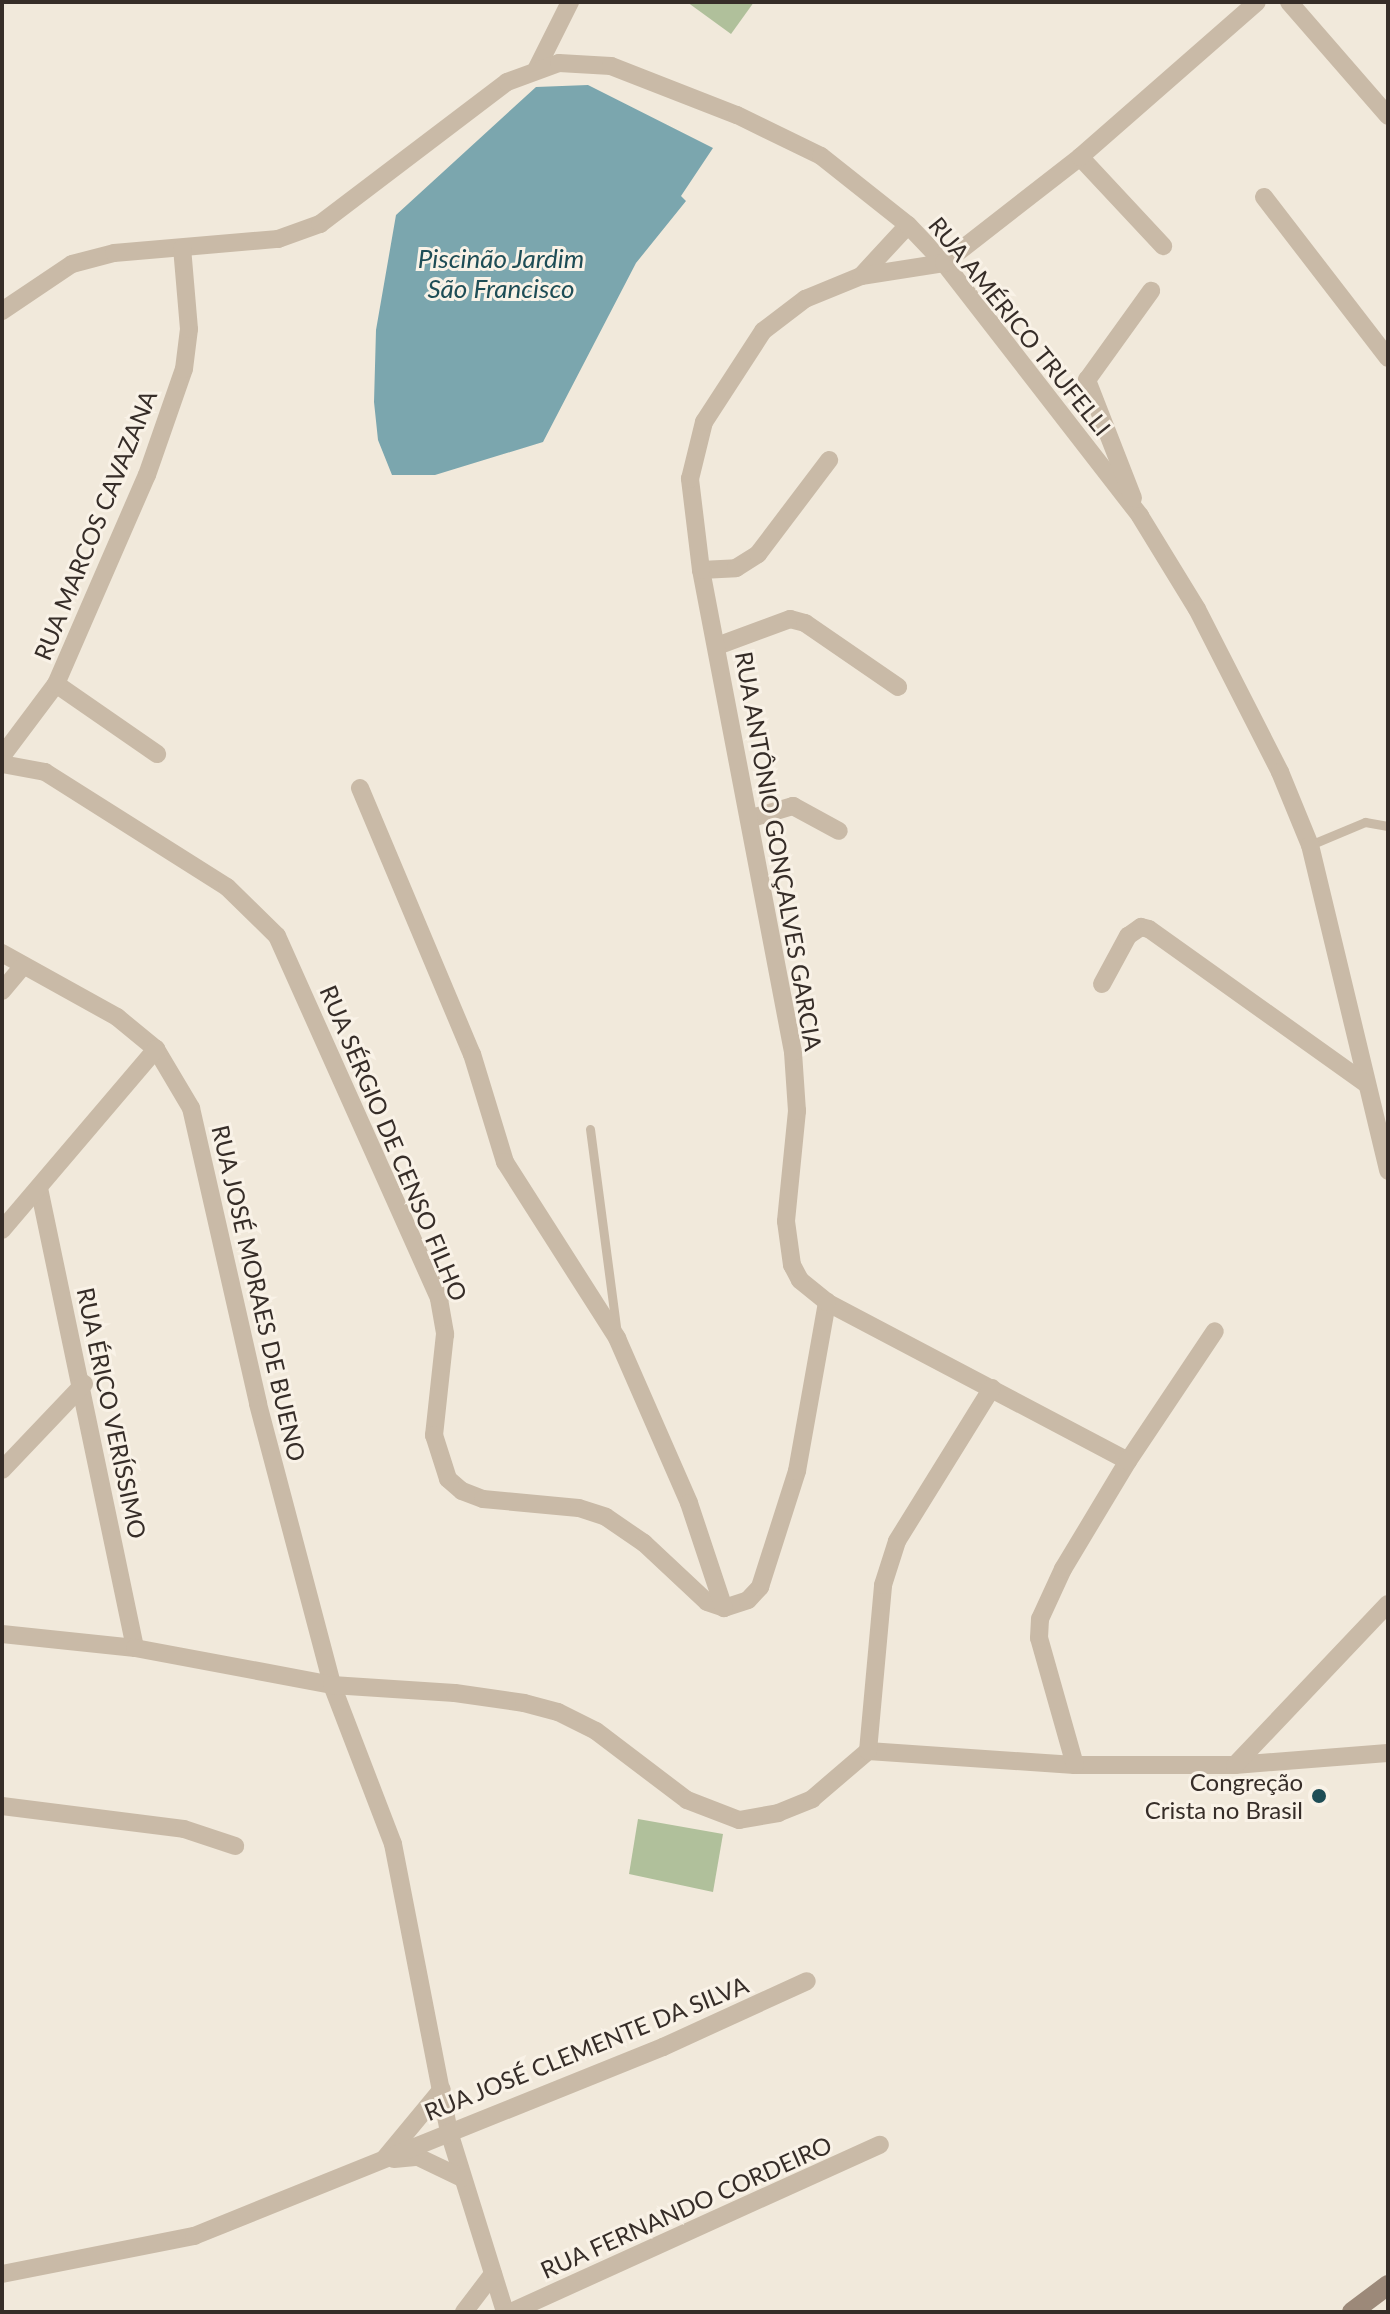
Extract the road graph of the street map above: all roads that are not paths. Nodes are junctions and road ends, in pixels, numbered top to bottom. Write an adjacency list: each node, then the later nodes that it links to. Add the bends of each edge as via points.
1 (570, 2): 4 (street)
2 (1257, 2): 6 (street)
3 (1289, 2): 5 (street)
4 (537, 68): 8 (street, RUA AMÉRICO TRUFELLI, via 581,62 611,66 737,115 821,156); 10 (street, RUA AMÉRICO TRUFELLI, via 456,118 320,224 278,239)
5 (1388, 116)
6 (1080, 157): 9 (street); 11 (street)
7 (1264, 197): 15 (street)
8 (908, 225): 11 (street, RUA AMÉRICO TRUFELLI); 12 (street, RUA ANTÔNIO GONÇALVES GARCIA)
9 (1163, 246)
10 (182, 248): 14 (street, RUA AMÉRICO TRUFELLI, via 114,253 72,264); 20 (street, RUA MARCOS CAVAZANA, via 189,329 184,369 147,475)
11 (944, 263): 12 (street, RUA ANTÔNIO GONÇALVES GARCIA); 17 (street, RUA AMÉRICO TRUFELLI)
12 (861, 276): 18 (street, RUA ANTÔNIO GONÇALVES GARCIA, via 805,299 763,331 704,422 690,479)
13 (1151, 291): 17 (street, via 1092,372 1087,388)
14 (2, 311)
15 (1388, 358)
16 (829, 460): 18 (street, via 758,554 736,568)
17 (1140, 516): 29 (street, RUA AMÉRICO TRUFELLI, via 1197,609 1280,772)
18 (701, 570): 19 (street, RUA ANTÔNIO GONÇALVES GARCIA)
19 (717, 646): 21 (street, via 790,619 805,623); 26 (street, RUA ANTÔNIO GONÇALVES GARCIA)
20 (56, 684): 22 (street); 23 (street, RUA MARCOS CAVAZANA)
21 (898, 687)
22 (157, 754)
23 (2, 756)
24 (2, 764): 48 (street, RUA SÉRGIO DE CENSO FILHO, via 45,772 227,887 277,936 439,1299 444,1347 434,1435 448,1479 483,1499 549,1503 606,1517 644,1543 689,1589)
25 (360, 788): 42 (street, via 472,1054 505,1162)
26 (752, 818): 28 (street, via 793,806); 40 (street, RUA ANTÔNIO GONÇALVES GARCIA, via 793,1052 797,1111 788,1245 800,1280)
27 (1388, 826): 29 (lane, via 1365,822)
28 (839, 831)
29 (1310, 845): 35 (street, RUA AMÉRICO TRUFELLI)
30 (2, 953): 31 (street, RUA JOSÉ MORAES DE BUENO)
31 (23, 966): 33 (street); 34 (street, RUA JOSÉ MORAES DE BUENO, via 117,1017)
32 (1102, 984): 35 (street, via 1128,936 1141,927 1149,929)
33 (2, 991)
34 (156, 1049): 38 (street); 51 (street, RUA JOSÉ MORAES DE BUENO, via 186,1096 204,1150 258,1404)
35 (1366, 1084): 37 (street, RUA AMÉRICO TRUFELLI)
36 (590, 1129): 42 (lane)
37 (1388, 1171)
38 (39, 1188): 39 (street); 43 (street, RUA ÉRICO VERÍSSIMO)
39 (2, 1230)
40 (827, 1302): 44 (street, RUA ANTÔNIO GONÇALVES GARCIA); 48 (street, via 797,1471 760,1587 748,1600)
41 (1215, 1331): 45 (street)
42 (617, 1338): 48 (street, via 689,1503)
43 (84, 1384): 46 (street); 50 (street, RUA ÉRICO VERÍSSIMO)
44 (992, 1388): 45 (street, RUA ANTÔNIO GONÇALVES GARCIA); 52 (street, via 897,1541 883,1585)
45 (1128, 1461): 54 (street, via 1056,1582 1040,1619 1039,1638)
46 (2, 1470)
47 (1388, 1604): 55 (street)
48 (724, 1608)
49 (2, 1634): 50 (street)
50 (135, 1648): 51 (street)
51 (332, 1685): 52 (street, via 455,1693 558,1712 596,1731 687,1800 739,1820 778,1813 812,1799); 59 (street, RUA JOSÉ MORAES DE BUENO, via 393,1844)
52 (868, 1751): 54 (street)
53 (1388, 1753): 55 (street)
54 (1075, 1765): 55 (street)
55 (1235, 1765)
56 (2, 1806): 57 (street, via 184,1829)
57 (235, 1846)
58 (807, 1981): 60 (street, RUA JOSÉ CLEMENTE DA SILVA, via 663,2047)
59 (442, 2089): 60 (street, RUA JOSÉ MORAES DE BUENO); 62 (street)
60 (449, 2132): 62 (street, RUA JOSÉ CLEMENTE DA SILVA); 63 (street, RUA JOSÉ MORAES DE BUENO)
61 (880, 2145): 68 (street, RUA FERNANDO CORDEIRO)
62 (383, 2160): 63 (street, RUA JOSÉ CLEMENTE DA SILVA, via 418,2157); 64 (street, RUA JOSÉ CLEMENTE DA SILVA, via 194,2236)
63 (462, 2178): 65 (street, RUA JOSÉ MORAES DE BUENO)
64 (2, 2274)
65 (493, 2274): 67 (street); 68 (street, RUA JOSÉ MORAES DE BUENO)
66 (1388, 2285): 69 (street)
67 (464, 2312)
68 (508, 2312)
69 (1352, 2312)

